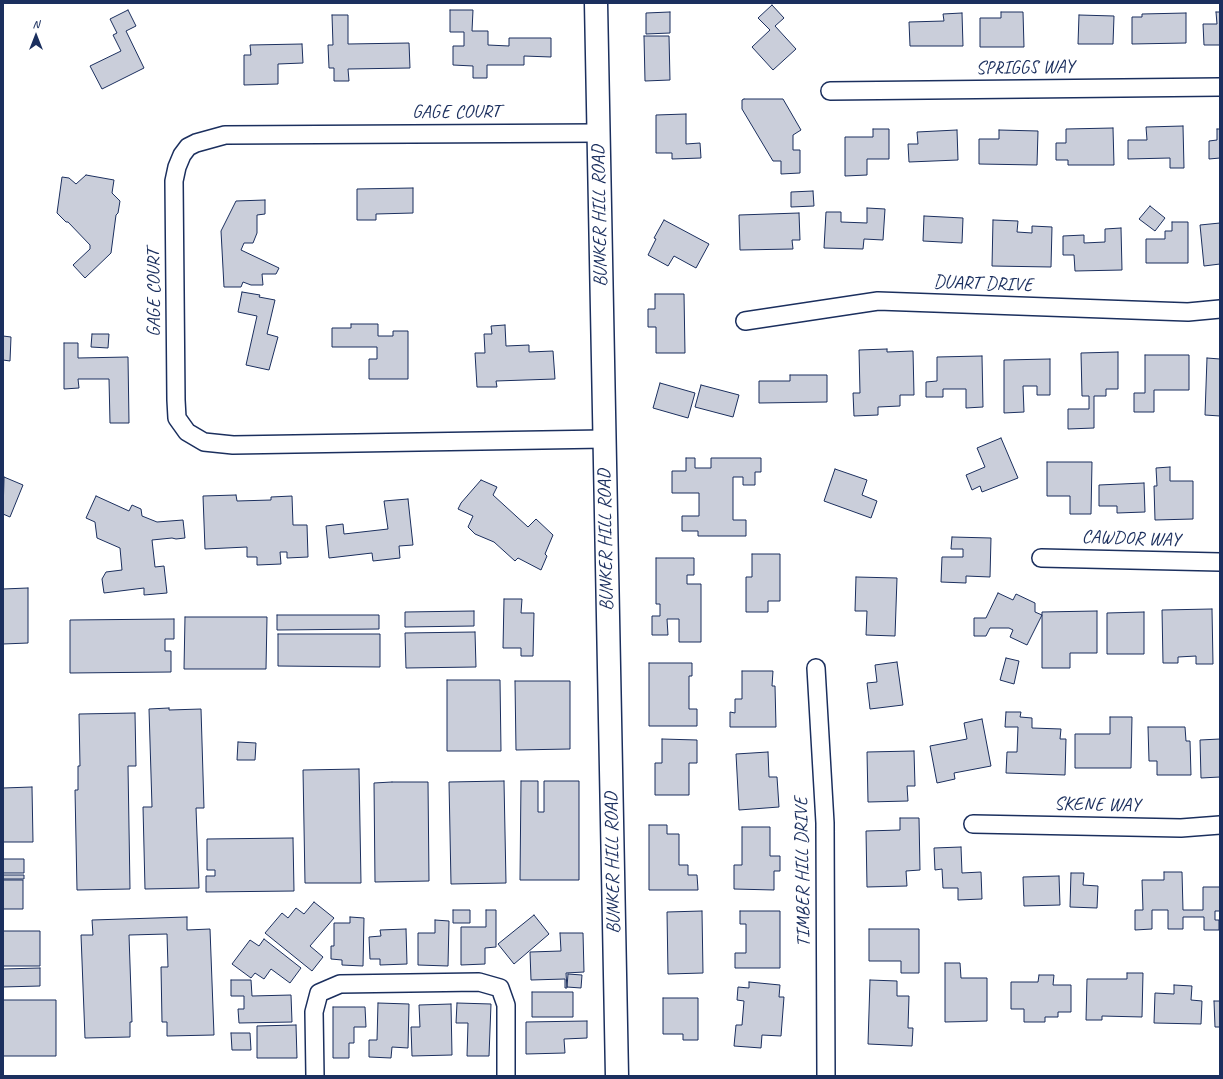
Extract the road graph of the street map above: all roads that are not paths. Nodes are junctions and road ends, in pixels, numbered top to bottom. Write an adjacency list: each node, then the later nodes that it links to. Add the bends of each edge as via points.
1 (596, 3): 4 (street, BUNKER HILL ROAD)
2 (1220, 87): 3 (street, SPRIGGS WAY)
3 (830, 91)
4 (598, 133): 7 (street, BUNKER HILL ROAD); 7 (street, GAGE COURT, via 225,135 188,147 177,167 174,181 176,400 177,418 187,432 204,442 233,445)
5 (1220, 309): 6 (street, DUART DRIVE, via 1188,312 878,301)
6 (745, 321)
7 (604, 439): 15 (street, BUNKER HILL ROAD)
8 (1041, 558): 9 (street, CAWDOR WAY)
9 (1220, 562)
10 (816, 668): 16 (street, TIMBER HILL DRIVE, via 825,823)
11 (974, 824): 12 (street, SKENE WAY, via 1181,828)
12 (1220, 825)
13 (315, 1076): 14 (street, via 314,1012 319,993 340,984 479,982 500,988 506,1005)
14 (506, 1076)
15 (617, 1076)
16 (826, 1076)

